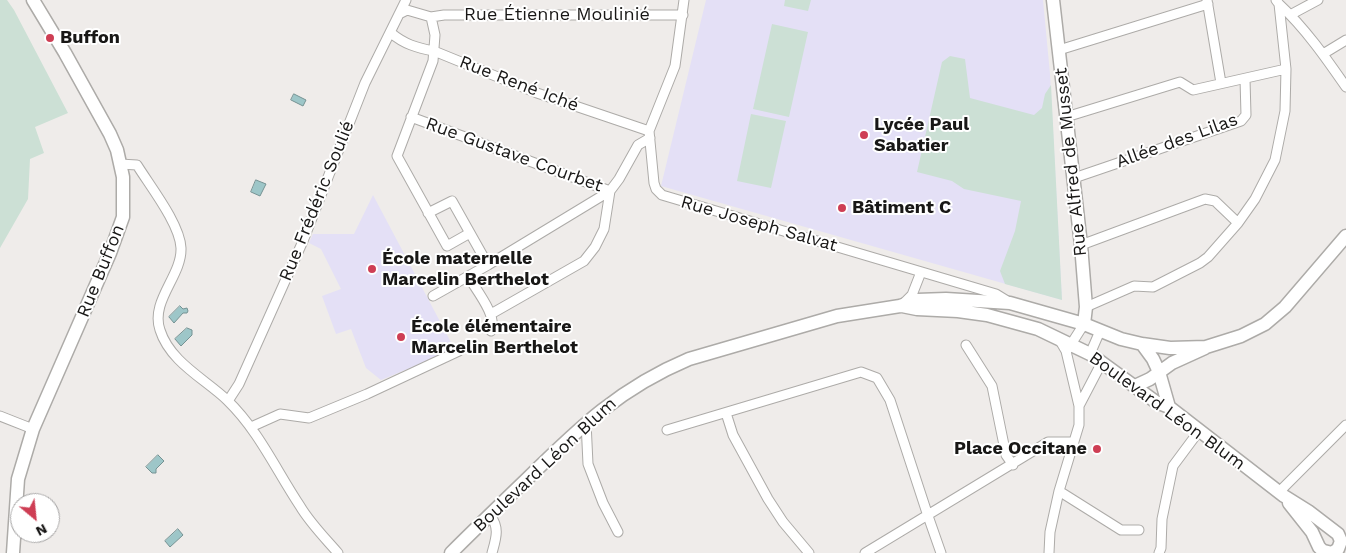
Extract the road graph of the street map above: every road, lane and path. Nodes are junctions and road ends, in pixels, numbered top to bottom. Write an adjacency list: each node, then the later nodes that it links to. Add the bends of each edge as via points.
1 (33, 0): 24 (street, Rue Buffon, via 110,134)
2 (406, 0): 8 (street, Rue Frédéric Soulié)
3 (684, 0): 10 (street)
4 (1053, 0): 14 (street, Rue Alfred de Musset)
5 (1318, 0): 9 (street)
6 (1208, 2): 14 (street); 19 (street)
7 (1278, 2): 9 (street); 17 (street)
8 (399, 14): 11 (street, Rue Étienne Moulinié, via 407,10); 12 (street, Rue Frédéric Soulié)
9 (1290, 15): 16 (street)
10 (683, 16): 11 (street, Rue Étienne Moulinié); 23 (street, via 675,66)
11 (430, 17): 15 (street, via 435,35)
12 (391, 33): 15 (street, Rue René Iché, via 403,43); 52 (street, Rue Frédéric Soulié, via 365,83 303,241 239,384)
13 (1346, 40): 16 (street)
14 (1059, 50): 22 (street, Rue Alfred de Musset)
15 (434, 51): 21 (street); 23 (street, Rue René Iché)
16 (1323, 54): 20 (street)
17 (1286, 69): 18 (street); 28 (street, via 1285,111 1275,160)
18 (1245, 79): 19 (street); 25 (street, Allée des Lilas, via 1246,115 1241,121)
19 (1221, 83): 22 (street, via 1193,90 1180,82)
20 (1346, 87)
21 (411, 117): 26 (street, Rue Gustave Courbet); 27 (street, via 396,156)
22 (1066, 117): 25 (street, Rue Alfred de Musset)
23 (650, 135): 26 (street, Rue Gustave Courbet, via 638,145); 33 (street, Rue Joseph Salvat, via 654,183 662,195)
24 (120, 164): 52 (street, via 137,165 178,234 181,248 158,312 160,330 184,364); 60 (street, Rue Buffon, via 123,217)
25 (1074, 178): 31 (street, Rue Alfred de Musset)
26 (610, 191): 32 (street); 39 (street, via 604,229 584,261)
27 (428, 213): 29 (street, via 452,201); 29 (street, via 447,246)
28 (1238, 224): 31 (street, via 1215,201 1205,199); 38 (street, via 1200,263 1152,287 1134,286)
29 (470, 233): 32 (street)
30 (1346, 236): 45 (street, via 1285,307 1265,324)
31 (1081, 245): 38 (street, Rue Alfred de Musset)
32 (488, 265): 34 (street)
33 (921, 272): 36 (street, Rue Joseph Salvat, via 996,294); 37 (street, via 912,295)
34 (468, 276): 35 (street); 39 (street)
35 (433, 296)
36 (1010, 303): 37 (street, Boulevard Léon Blum, via 946,299 917,300); 40 (street, Boulevard Léon Blum)
37 (900, 306): 46 (street, Boulevard Léon Blum, via 987,315 1038,329); 57 (street, Boulevard Léon Blum, via 837,316 689,359 635,385)
38 (1086, 307): 40 (street, Rue Alfred de Musset)
39 (491, 314): 42 (street, via 494,325)
40 (1084, 324): 41 (street, Boulevard Léon Blum); 46 (street)
41 (1100, 331): 43 (street, Boulevard Léon Blum); 48 (street)
42 (491, 332)
43 (1142, 344): 45 (street, Boulevard Léon Blum, via 1170,348); 50 (street)
44 (966, 345): 64 (street, via 992,386 1006,455)
45 (1206, 347): 50 (street)
46 (1069, 348): 48 (street, Boulevard Léon Blum); 53 (street)
47 (460, 351): 59 (street, via 309,418 280,414)
48 (1090, 354): 49 (street, Boulevard Léon Blum)
49 (1102, 362): 51 (street, Boulevard Léon Blum); 53 (street)
50 (1159, 372): 51 (street); 54 (street)
51 (1135, 386): 54 (street, Boulevard Léon Blum, via 1156,402)
52 (228, 401): 59 (street)
53 (1078, 406): 63 (street, via 1079,425)
54 (1169, 407): 62 (street, Boulevard Léon Blum)
55 (726, 413): 61 (street); 68 (street, via 861,372 877,378 890,400); 76 (street, via 733,435 768,499)
56 (0, 416): 60 (street)
57 (586, 422): 67 (street, Boulevard Léon Blum); 70 (street, via 588,464)
58 (1346, 425): 66 (street)
59 (251, 427): 73 (street, via 300,508)
60 (33, 429): 72 (street, Rue Buffon, via 18,479)
61 (667, 430)
62 (1199, 431): 66 (street, Boulevard Léon Blum); 80 (street, via 1173,466)
63 (1074, 442): 64 (street, via 1048,442); 65 (street)
64 (1012, 465): 68 (street)
65 (1059, 491): 69 (street, via 1121,530); 79 (street)
66 (1282, 494): 71 (street, Boulevard Léon Blum); 71 (street, Boulevard Léon Blum, via 1308,511)
67 (490, 515): 74 (street, Boulevard Léon Blum); 75 (street, via 497,530)
68 (928, 516): 77 (street); 78 (street)
69 (1139, 530)
70 (618, 532)
71 (1334, 546)
72 (12, 553)
73 (338, 553)
74 (451, 553)
75 (492, 553)
76 (809, 553)
77 (865, 553)
78 (941, 553)
79 (1049, 553)
80 (1159, 553)

